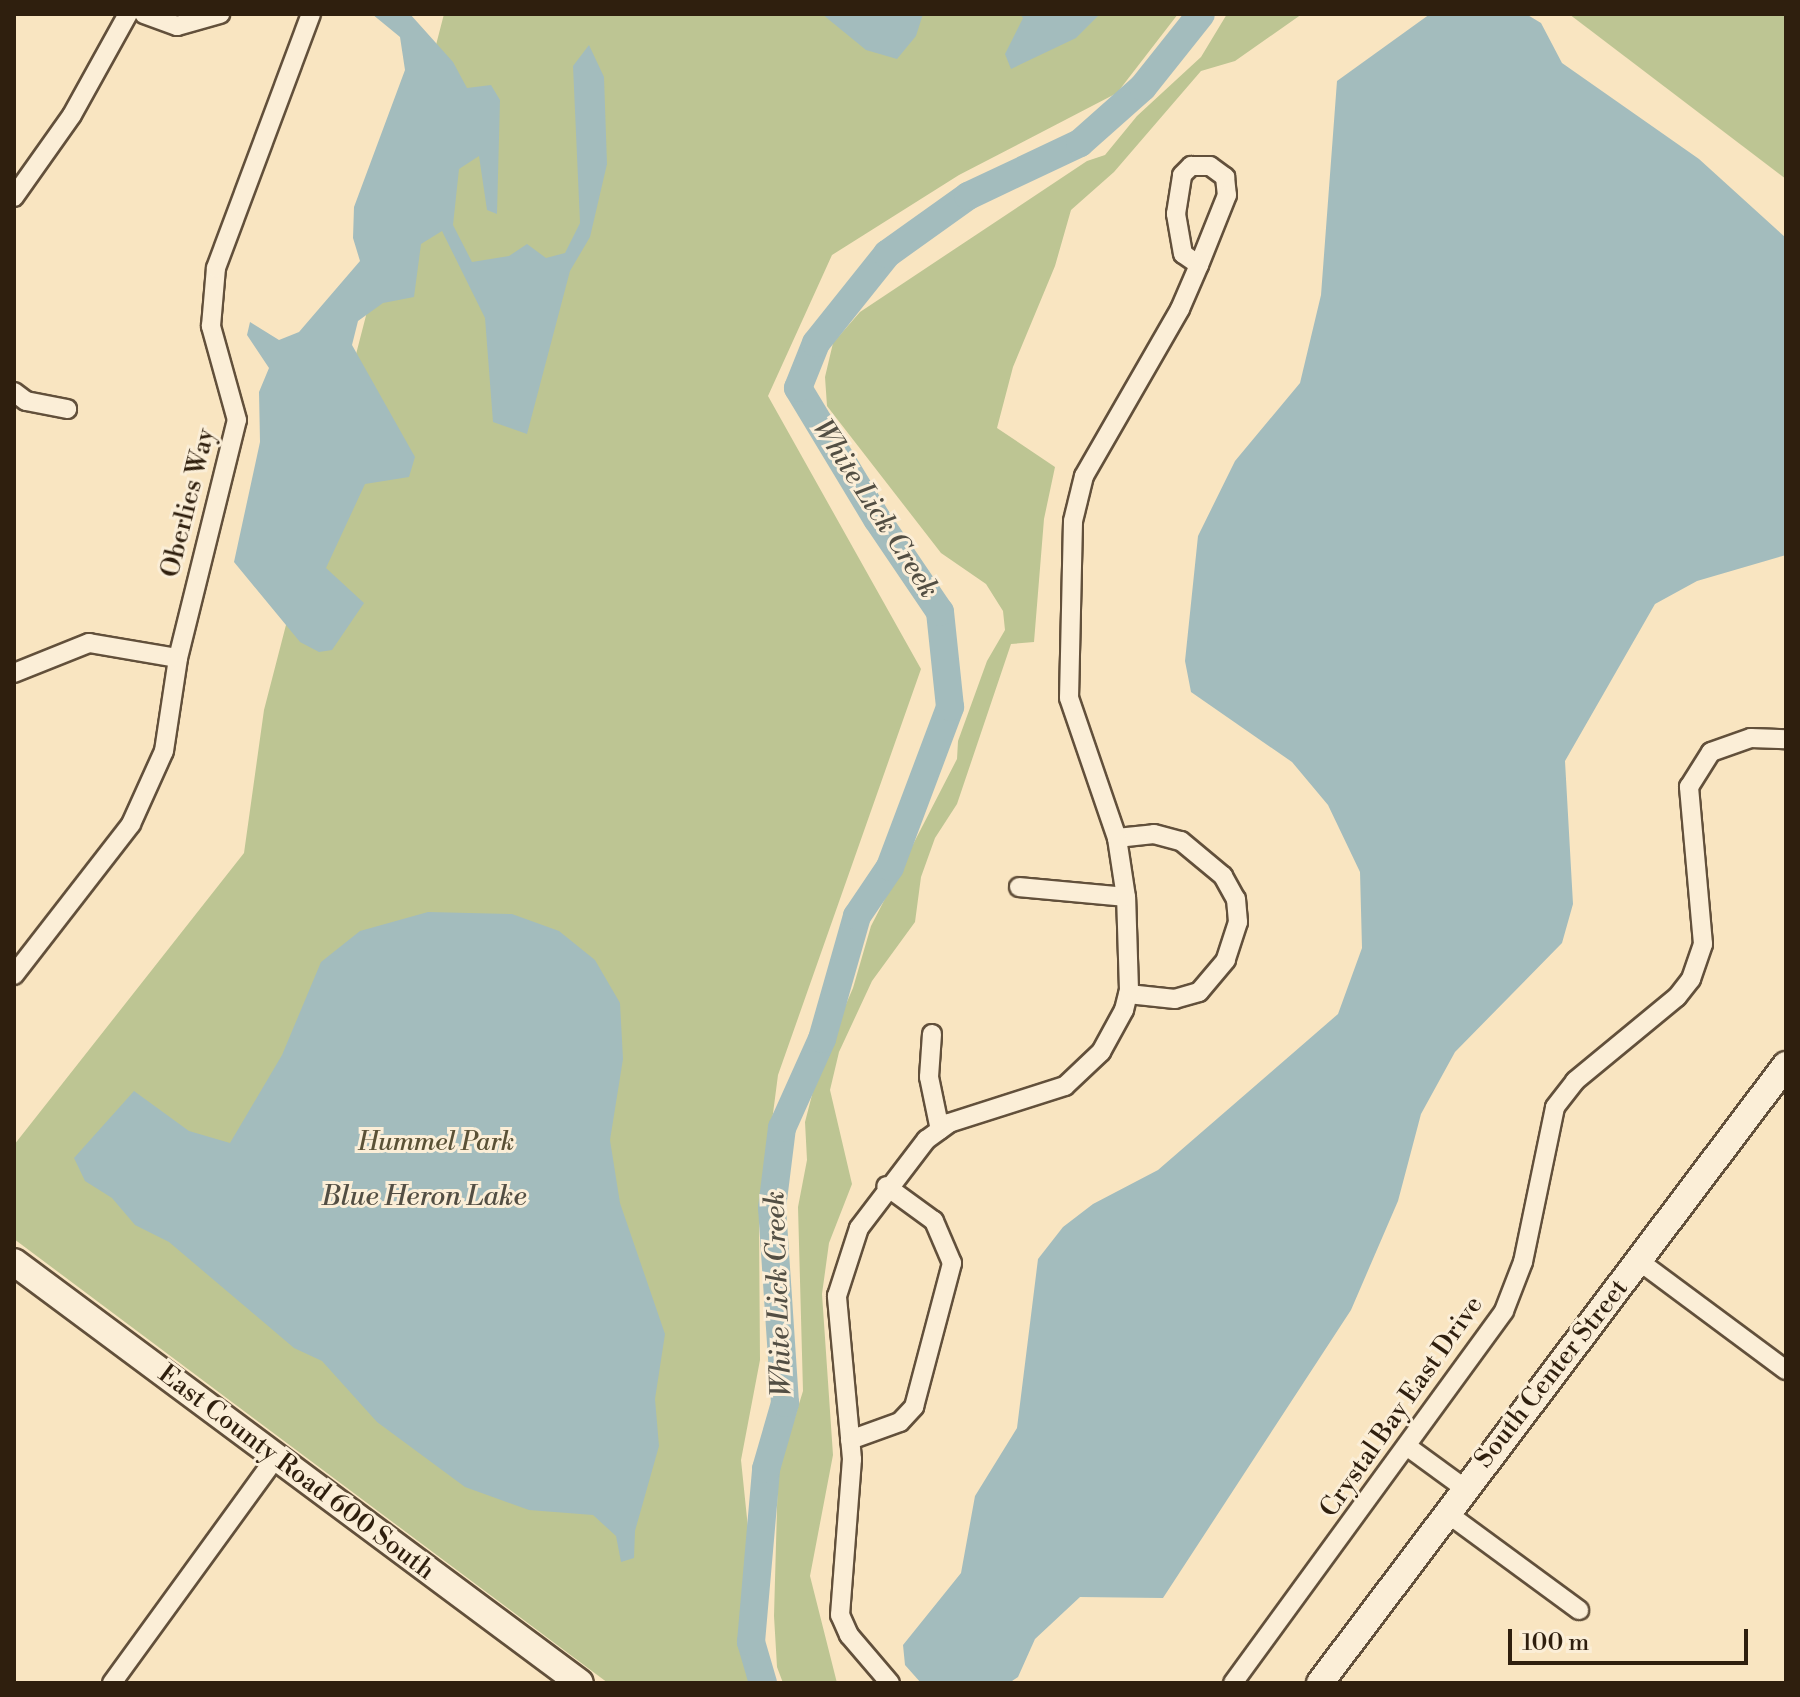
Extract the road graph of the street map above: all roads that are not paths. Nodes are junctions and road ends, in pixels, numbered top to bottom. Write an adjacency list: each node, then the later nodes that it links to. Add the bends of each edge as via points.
1 (128, 14): 5 (street, via 72,115)
2 (144, 14): 3 (street, via 177,26)
3 (220, 14)
4 (311, 14): 9 (street, Oberlies Way, via 216,268 211,326 237,420)
5 (14, 197)
6 (1199, 265): 6 (street, via 1227,195 1225,177 1210,166 1191,166 1176,192 1178,240 1183,254); 12 (street, via 1076,497 1069,698)
7 (14, 392): 8 (street, via 26,401)
8 (67, 409)
9 (178, 658): 10 (street, via 89,643); 15 (street, Oberlies Way, via 164,751 149,793)
10 (14, 673)
11 (1786, 739): 25 (street, Crystal Bay East Drive, via 1751,738 1711,752 1689,787 1703,944 1700,961 1677,997 1575,1081 1555,1107 1513,1289)
12 (1117, 838): 14 (street); 16 (street, via 1154,834 1181,841 1223,876 1236,899 1238,922 1226,960 1199,992 1175,999)
13 (1019, 887): 14 (street)
14 (1126, 897): 16 (street)
15 (14, 975)
16 (1128, 994): 19 (street, via 1101,1052 1065,1086)
17 (932, 1034): 19 (street, via 929,1077)
18 (1786, 1065): 21 (main road, South Center Street)
19 (940, 1130): 20 (street)
20 (886, 1186): 24 (street, via 859,1228 837,1296); 24 (street, via 934,1221 952,1263 914,1407 900,1422)
21 (1639, 1261): 23 (street); 27 (main road, South Center Street)
22 (14, 1262): 26 (main road, East County Road 600 South)
23 (1786, 1370)
24 (850, 1440): 32 (street, via 840,1615 849,1635)
25 (1408, 1447): 27 (street); 33 (street, Crystal Bay East Drive)
26 (275, 1459): 30 (street); 31 (main road, East County Road 600 South)
27 (1464, 1488): 28 (main road, South Center Street)
28 (1447, 1513): 29 (street); 34 (main road, South Center Street)
29 (1579, 1610)
30 (112, 1683)
31 (580, 1683)
32 (890, 1683)
33 (1233, 1683)
34 (1320, 1683)

